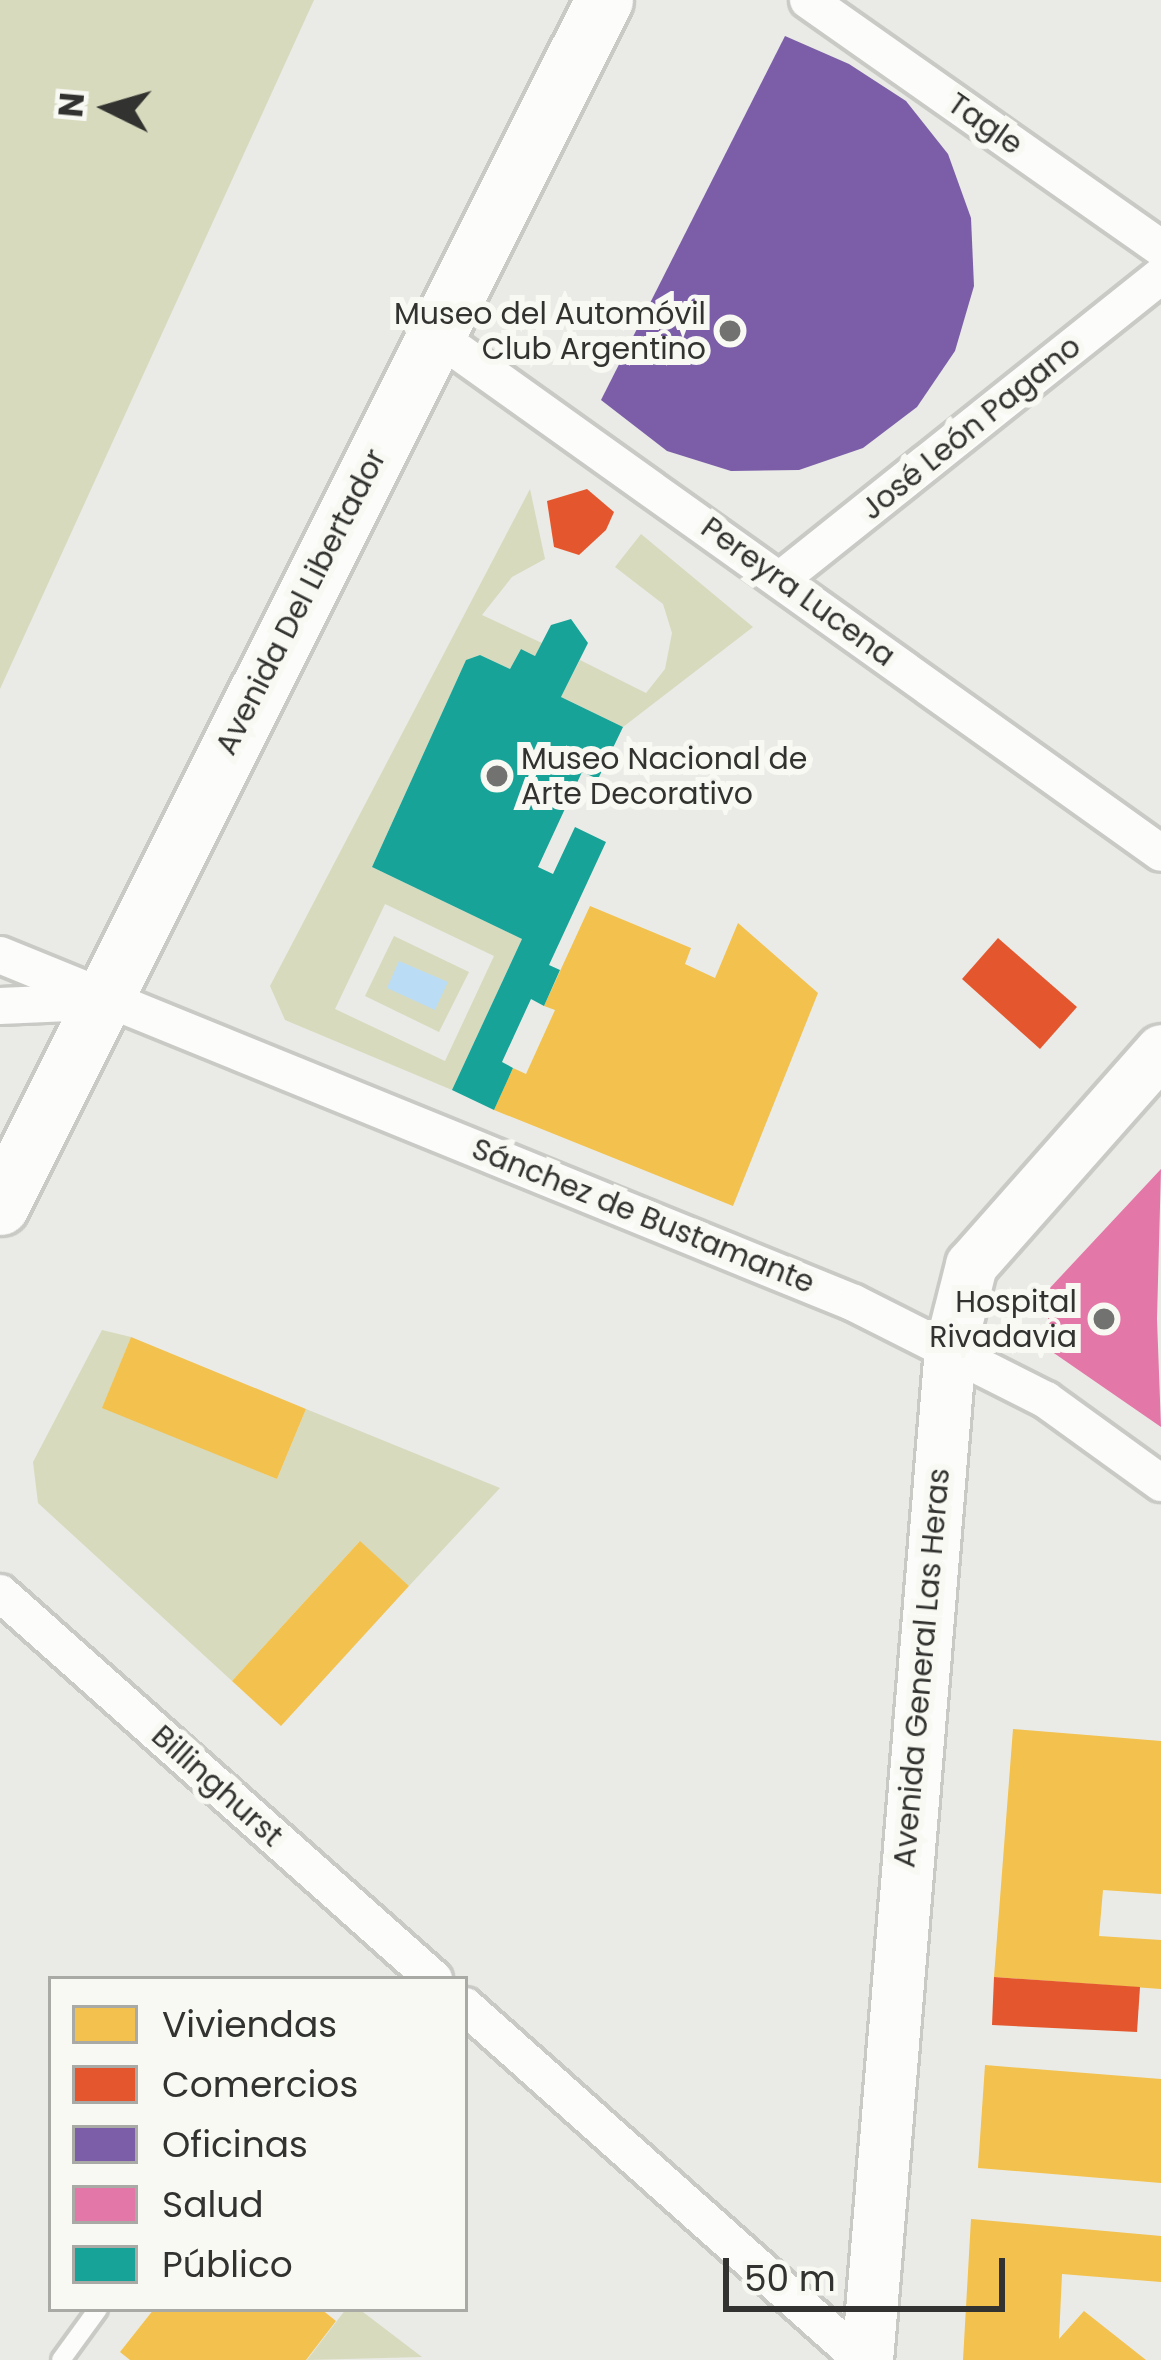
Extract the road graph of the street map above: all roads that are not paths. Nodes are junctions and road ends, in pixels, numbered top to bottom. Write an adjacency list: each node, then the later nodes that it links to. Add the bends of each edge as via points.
1 (604, 0): 5 (main road, Avenida Del Libertador)
2 (808, 0): 3 (street, Tagle)
3 (1161, 248)
4 (1161, 276): 6 (street, José León Pagano)
5 (434, 334): 6 (street, Pereyra Lucena); 9 (main road, Avenida Del Libertador)
6 (781, 579): 7 (street, Pereyra Lucena)
7 (1161, 853)
8 (0, 955): 9 (street)
9 (99, 1002): 10 (street); 12 (main road, Avenida Del Libertador); 13 (street, Sánchez de Bustamante, via 225,1041)
10 (0, 1006)
11 (1161, 1050): 13 (main road, Avenida General Las Heras, via 971,1265)
12 (0, 1206)
13 (950, 1348): 14 (street, Sánchez de Bustamante, via 1046,1400); 20 (main road, Avenida General Las Heras)
14 (1161, 1483)
15 (0, 1593): 16 (street, Billinghurst)
16 (431, 1976)
17 (468, 2009): 20 (street)
18 (96, 2312): 19 (lane)
19 (61, 2360)
20 (865, 2360)

